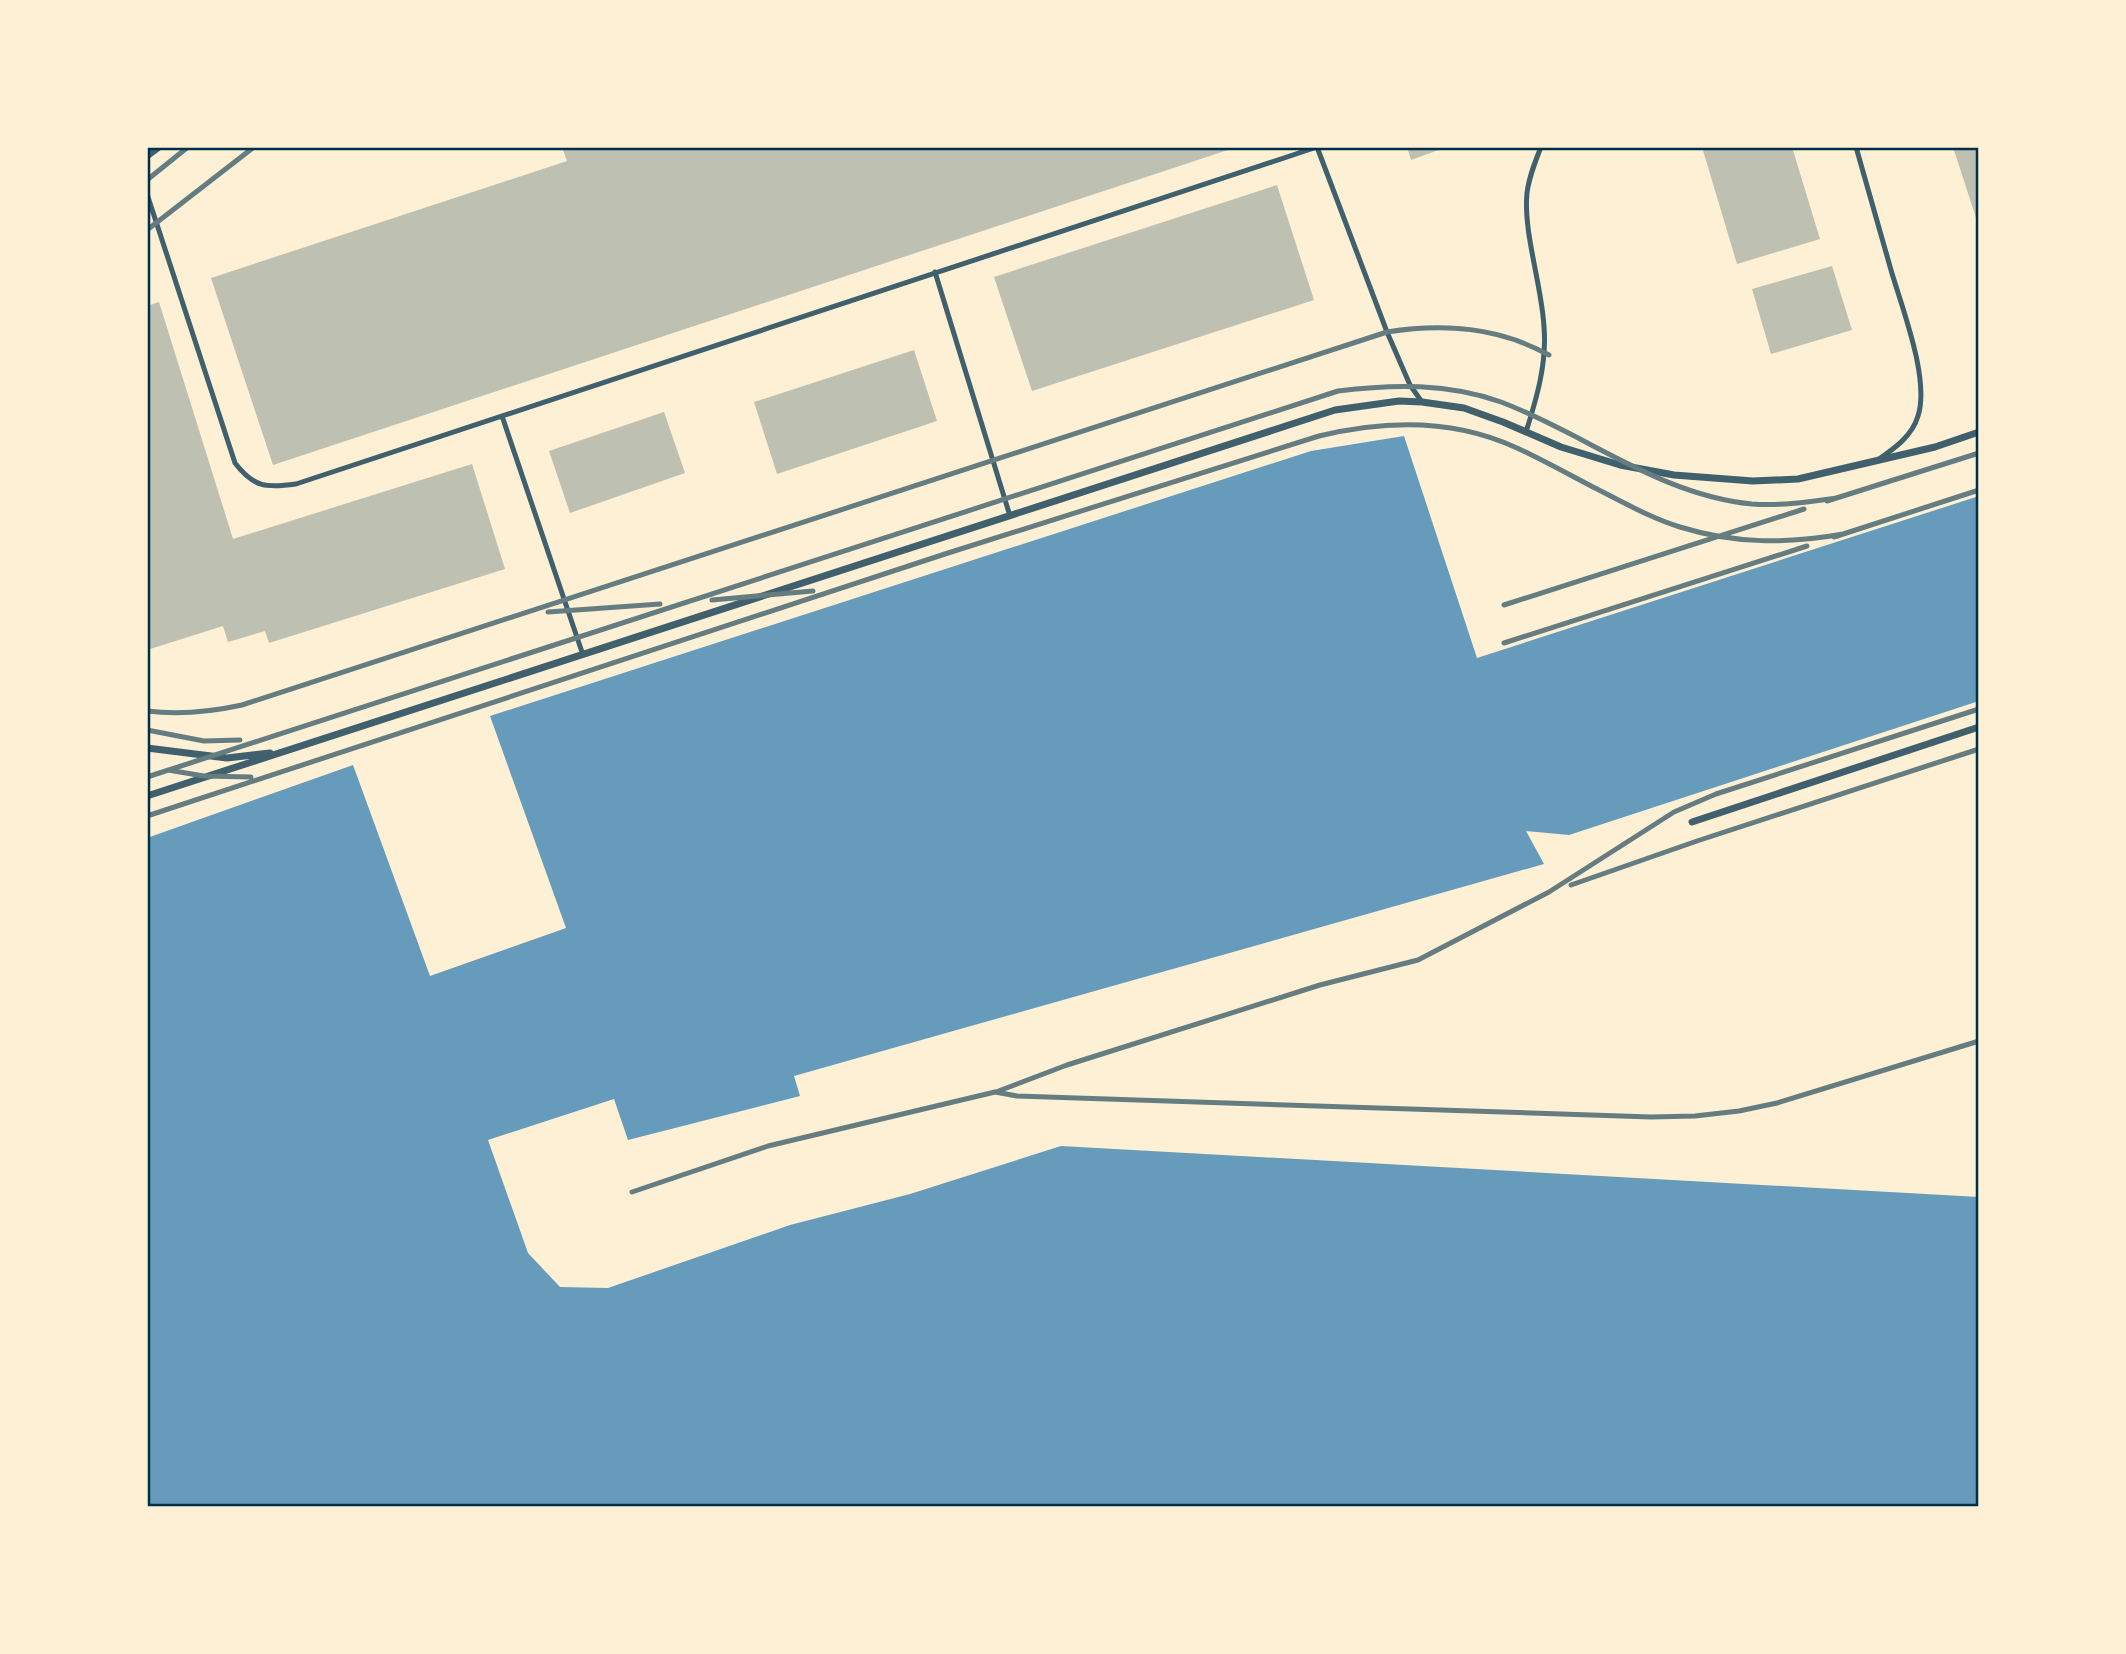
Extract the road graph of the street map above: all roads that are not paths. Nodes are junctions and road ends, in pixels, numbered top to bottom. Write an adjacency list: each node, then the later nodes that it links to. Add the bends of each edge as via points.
1 (159, 147): 5 (street)
2 (1317, 147): 7 (lane); 8 (lane, via 1387,332 1410,386)
3 (1541, 147): 10 (lane, via 1527,194 1544,352)
4 (1856, 147): 12 (lane, via 1908,329 1921,395 1910,431)
5 (147, 156)
6 (147, 194): 9 (lane, via 235,463 248,479 263,486 296,484)
7 (934, 272): 9 (lane); 13 (lane)
8 (1422, 402): 10 (street, via 1464,408); 13 (street, via 1379,402 1335,410)
9 (502, 416): 14 (lane)
10 (1526, 432): 12 (street, via 1620,465 1712,479 1798,479)
11 (1979, 432): 12 (street)
12 (1879, 459)
13 (1010, 516): 14 (street)
14 (583, 655): 17 (street)
15 (1979, 727): 19 (street)
16 (147, 748): 17 (street, via 227,758)
17 (295, 749): 18 (street)
18 (147, 796)
19 (1692, 822)

